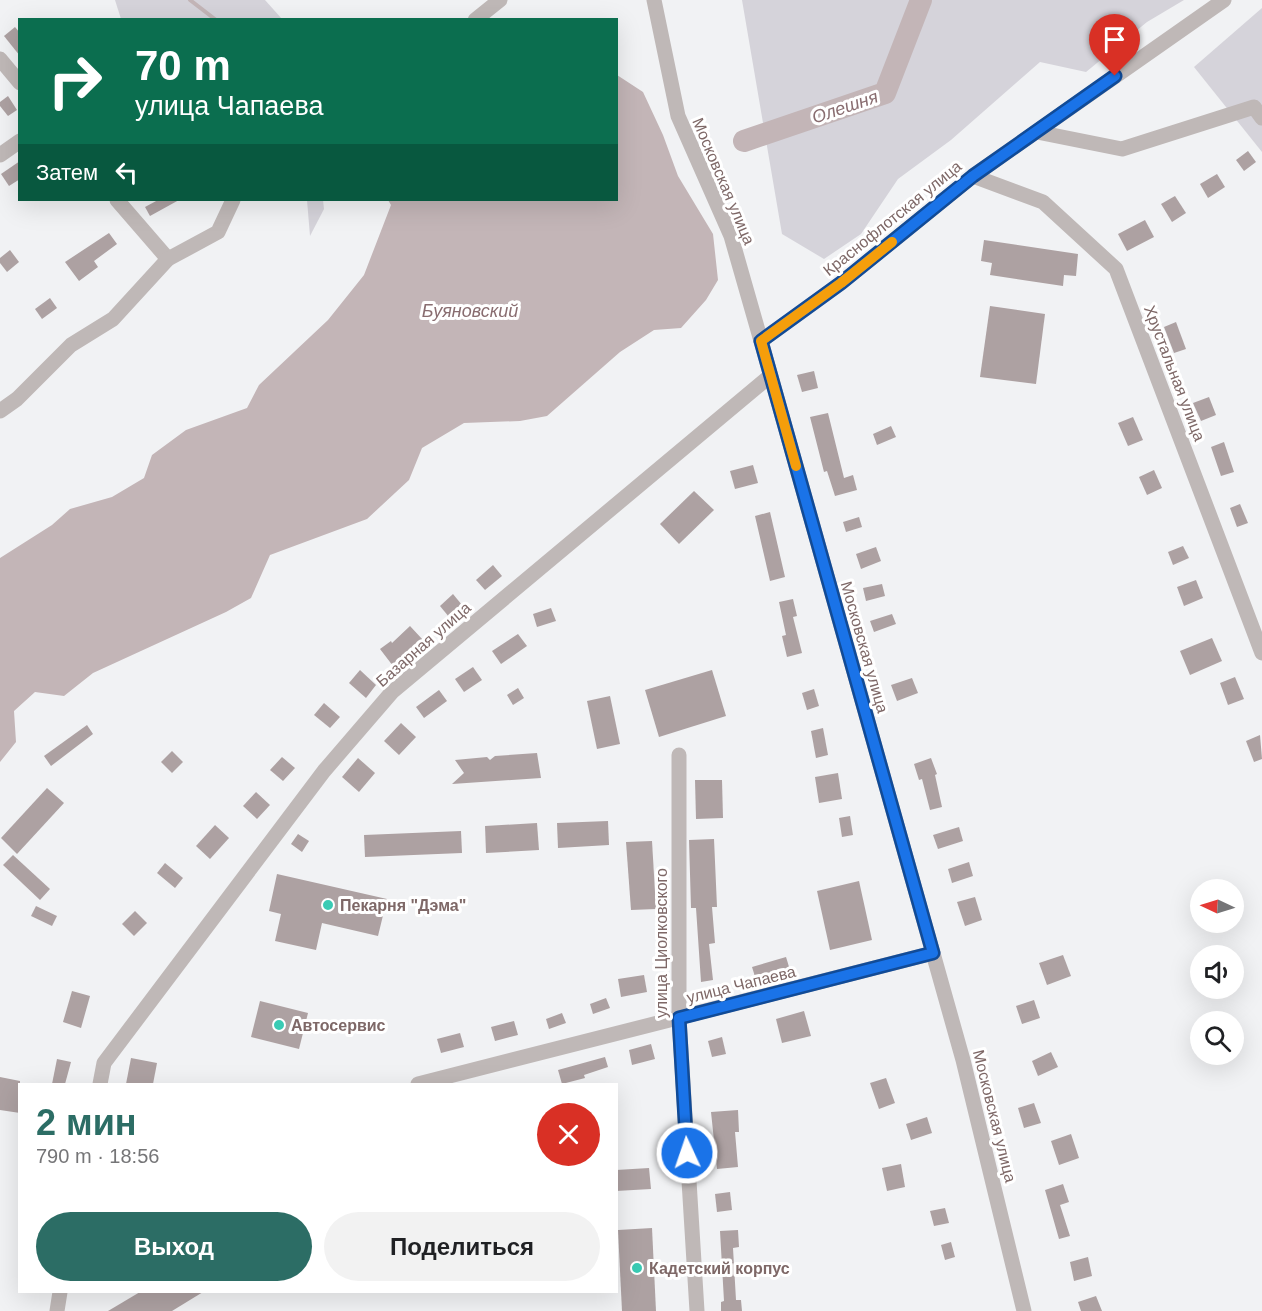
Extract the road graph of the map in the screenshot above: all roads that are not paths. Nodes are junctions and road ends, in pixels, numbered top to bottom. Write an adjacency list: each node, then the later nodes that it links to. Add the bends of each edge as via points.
1 (500, 0): 4 (street)
2 (654, 0): 15 (street, Московская улица, via 678,116 730,236)
3 (1224, 0): 8 (street, Краснофлотская улица)
4 (478, 18)
5 (0, 59): 6 (street)
6 (18, 81)
7 (1262, 118): 8 (street, via 1254,107 1122,150)
8 (1038, 132): 11 (street, Краснофлотская улица)
9 (18, 142): 10 (street)
10 (0, 156)
11 (973, 176): 15 (street, Краснофлотская улица, via 841,283); 18 (street, Хрустальная улица, via 1043,202 1116,269)
12 (118, 201): 14 (street)
13 (233, 201): 14 (street, via 218,232)
14 (168, 260): 17 (street, via 113,319 71,345)
15 (761, 341): 16 (street, Московская улица)
16 (770, 376): 20 (street, Московская улица); 22 (street, Базарная улица, via 392,692 324,771 104,1063)
17 (0, 411)
18 (1262, 653)
19 (679, 755): 21 (street, улица Циолковского)
20 (933, 953): 21 (street, улица Чапаева); 27 (street, Московская улица)
21 (679, 1018): 23 (street, улица Чапаева); 26 (street, улица Циолковского)
22 (100, 1083)
23 (422, 1083)
24 (60, 1293): 25 (street)
25 (57, 1311)
26 (697, 1311)
27 (1024, 1311)

